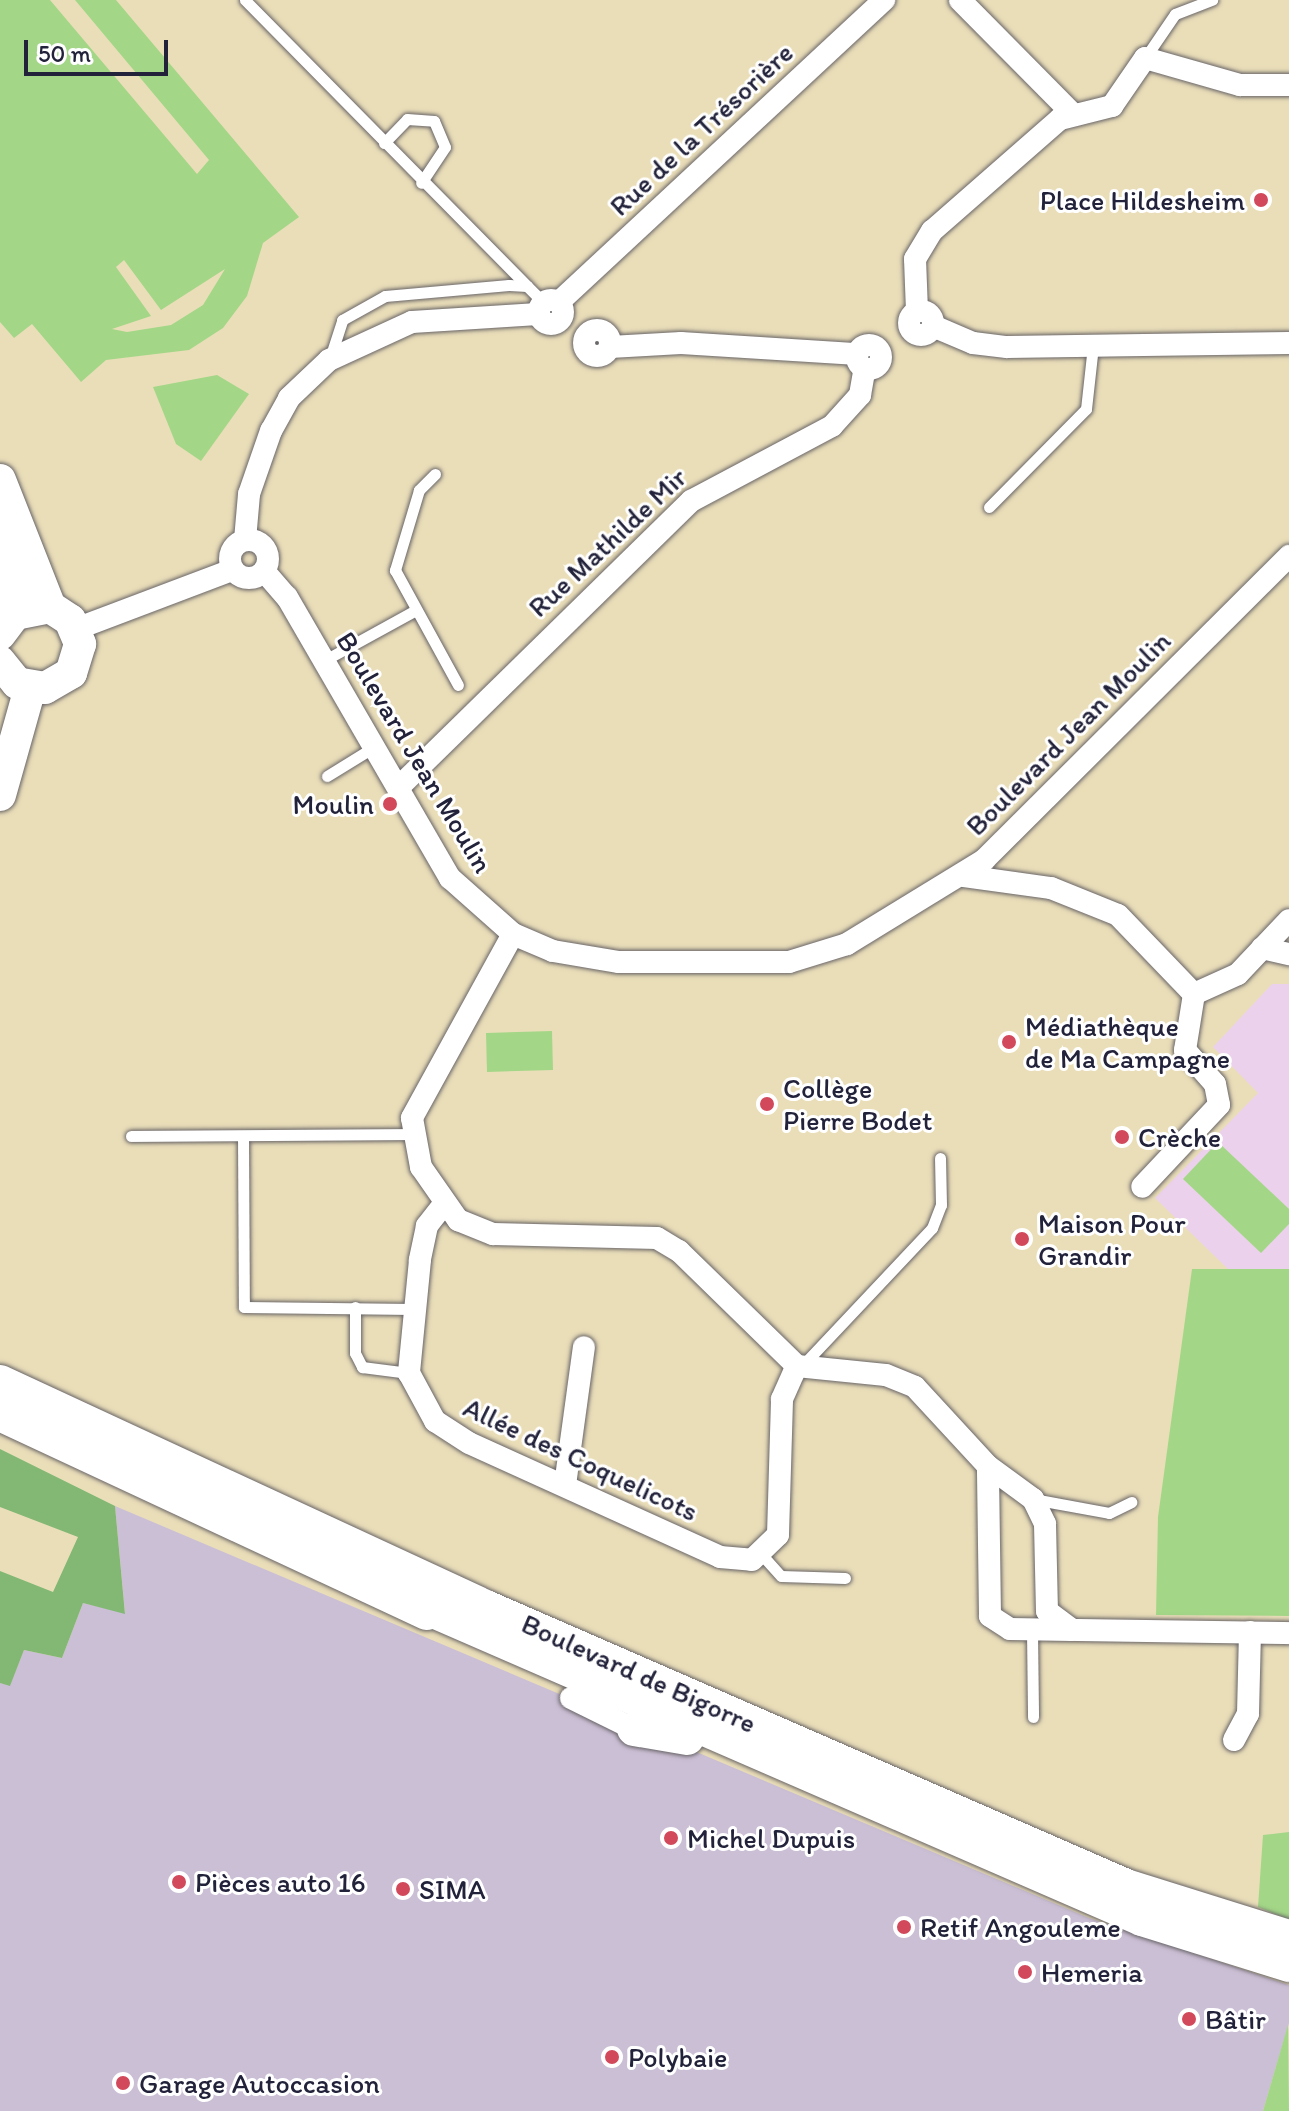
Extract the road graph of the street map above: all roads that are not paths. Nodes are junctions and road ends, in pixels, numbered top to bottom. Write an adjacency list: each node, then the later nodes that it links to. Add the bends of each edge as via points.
1 (245, 0): 8 (lane)
2 (884, 0): 10 (street, Rue de la Trésorière)
3 (960, 0): 7 (street)
4 (1212, 0): 5 (lane, via 1175,14)
5 (1145, 58): 6 (street, via 1240,85); 7 (street, via 1112,106)
6 (1289, 85)
7 (1071, 112): 11 (street, via 921,243)
8 (384, 143): 9 (lane); 9 (lane, via 407,119 434,121 445,147)
9 (421, 183): 10 (lane)
10 (546, 304): 14 (street, via 586,336 604,332 610,347 681,343); 15 (street, via 412,322); 15 (lane, via 385,296 342,320)
11 (921, 323): 13 (street, via 986,346); 14 (street)
12 (1289, 343): 13 (street)
13 (1093, 346): 18 (lane, via 1086,409)
14 (868, 358): 34 (street, Rue Mathilde Mir, via 860,395 832,426 787,454 723,477 691,501)
15 (329, 360): 20 (street, via 289,398 271,431 249,494)
16 (435, 474): 25 (lane, via 419,490 394,560)
17 (0, 480): 24 (main road)
18 (989, 507)
19 (0, 517): 26 (main road)
20 (245, 540): 22 (street, via 232,551); 23 (street, via 264,548)
21 (1289, 556): 36 (street, Boulevard Jean Moulin, via 1111,728 1015,835)
22 (232, 570): 23 (street, via 248,579); 27 (street)
23 (264, 571): 28 (street, Boulevard Jean Moulin)
24 (50, 607): 26 (main road); 27 (main road)
25 (416, 610): 28 (lane); 30 (lane)
26 (7, 624)
27 (76, 629): 31 (main road, via 80,644 71,673 45,688)
28 (325, 660): 32 (street, Boulevard Jean Moulin)
29 (0, 662): 31 (main road)
30 (458, 685)
31 (30, 688): 35 (main road)
32 (374, 747): 33 (lane); 34 (street, Boulevard Jean Moulin)
33 (327, 776)
34 (399, 787): 38 (street, Boulevard Jean Moulin, via 450,878)
35 (0, 795)
36 (964, 876): 38 (street, Boulevard Jean Moulin, via 806,961 619,962 553,951); 41 (street, via 1051,888 1118,915)
37 (1289, 920): 39 (street)
38 (513, 934): 42 (street, via 419,1099)
39 (1262, 948): 40 (street); 41 (street, via 1228,982)
40 (1289, 954)
41 (1194, 994): 46 (street, via 1185,1050 1215,1084 1219,1105)
42 (412, 1134): 44 (lane); 47 (street)
43 (131, 1136): 44 (lane)
44 (243, 1136): 48 (lane, via 244,1307)
45 (940, 1158): 51 (lane, via 941,1205 932,1228)
46 (1142, 1187)
47 (444, 1204): 49 (street, Allée des Coquelicots, via 427,1226); 51 (street, via 472,1229 493,1234 635,1235 669,1244)
48 (355, 1307): 49 (lane); 52 (lane, via 355,1353 362,1367)
49 (413, 1309): 52 (street, Allée des Coquelicots)
50 (584, 1347): 56 (street)
51 (799, 1366): 55 (street, via 901,1378); 59 (street, via 782,1399 778,1535)
52 (409, 1373): 56 (street, Allée des Coquelicots, via 424,1407 451,1434)
53 (0, 1382): 71 (main road, Boulevard de Bigorre, via 488,1608 1112,1880)
54 (0, 1414): 61 (main road, via 80,1457)
55 (988, 1466): 57 (street); 63 (street, via 985,1607 998,1625)
56 (565, 1485): 59 (street, Allée des Coquelicots, via 720,1557)
57 (1033, 1499): 58 (lane, via 1109,1513); 62 (street, via 1045,1524 1047,1611)
58 (1132, 1502)
59 (762, 1555): 60 (lane, via 781,1576)
60 (845, 1578)
61 (408, 1600): 66 (main road, via 480,1647 553,1679); 70 (main road, Boulevard de Bigorre)
62 (1072, 1630): 63 (street); 64 (street)
63 (1032, 1631): 67 (lane)
64 (1250, 1632): 65 (street); 69 (street, via 1248,1714)
65 (1289, 1633)
66 (571, 1698): 68 (street)
67 (1033, 1717)
68 (634, 1729): 70 (main road, via 679,1734)
69 (1234, 1740)
70 (1074, 1890): 72 (main road, Boulevard de Bigorre)
71 (1289, 1937)
72 (1289, 1965)

